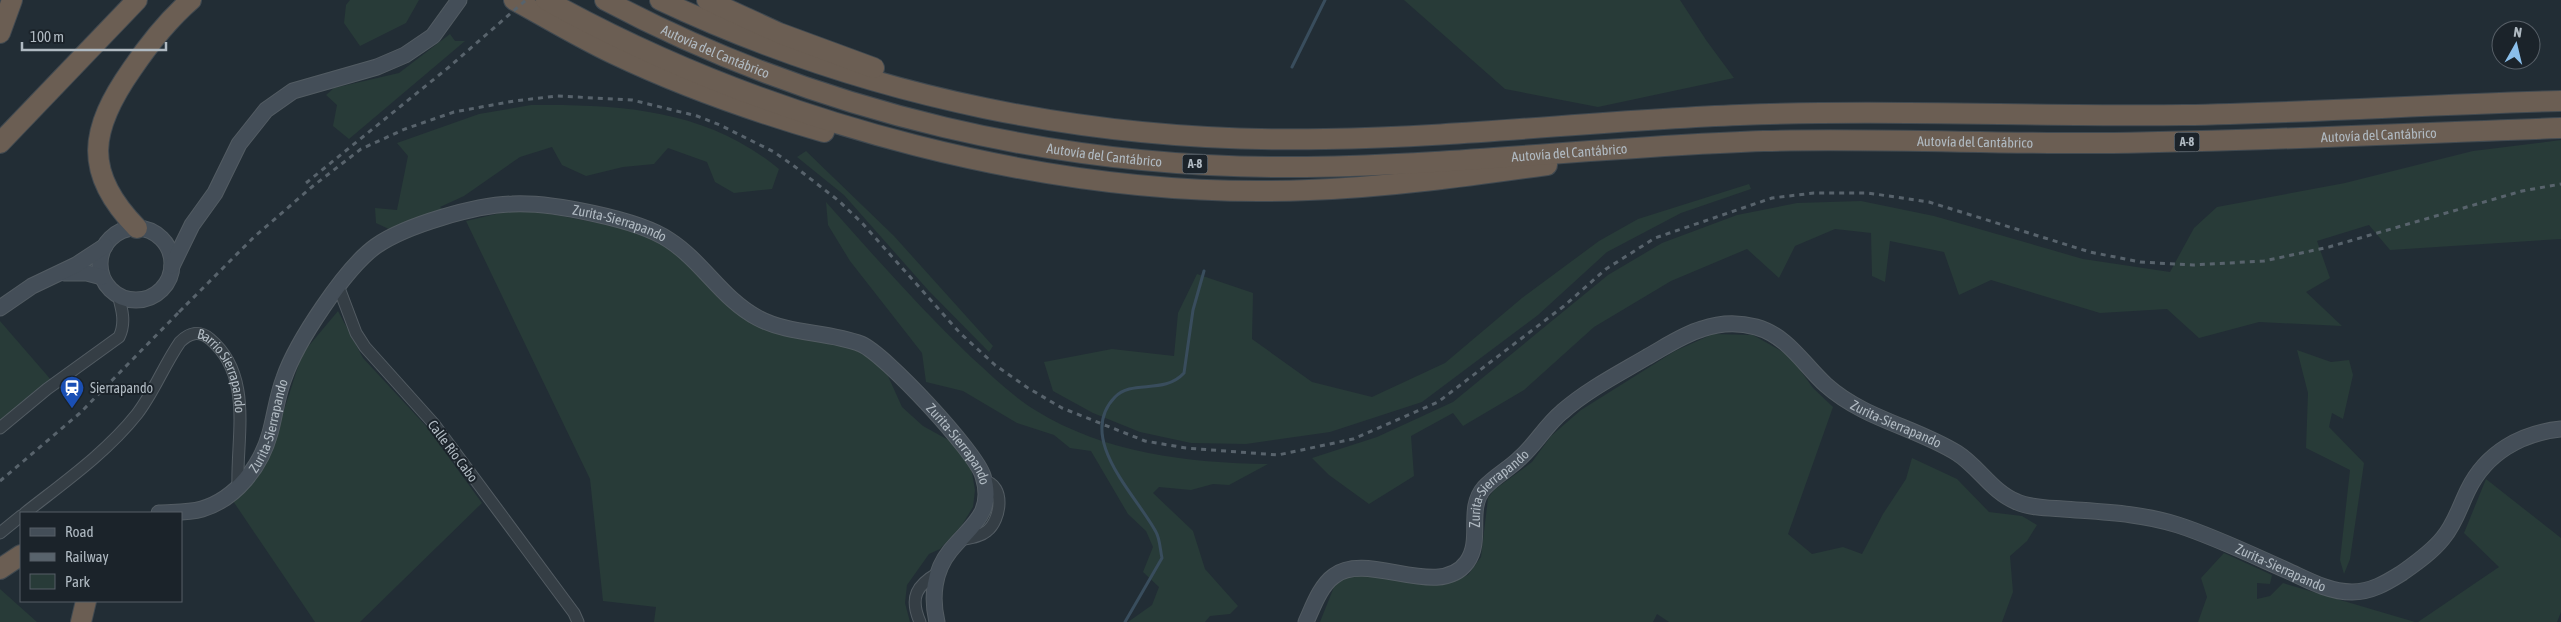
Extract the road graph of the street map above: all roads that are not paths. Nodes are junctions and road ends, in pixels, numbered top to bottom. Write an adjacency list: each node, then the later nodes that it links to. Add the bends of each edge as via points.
1 (12, 0): 11 (highway)
2 (125, 0): 13 (highway)
3 (137, 0): 13 (highway)
4 (191, 0): 20 (highway, via 156,36 134,66 113,96 101,127 98,149 102,173 116,202)
5 (514, 0): 18 (highway, via 614,54 691,87 767,116 848,140 1030,178 1166,190)
6 (546, 0): 18 (highway, via 622,39 770,101 904,143 1016,167 1093,179)
7 (605, 0): 16 (highway, Autovía del Cantábrico / A-8, via 732,60 869,108 1012,141 1127,158 1224,166 1330,166 1690,144)
8 (660, 0): 15 (highway, Autovía del Cantábrico / A-8, via 794,55 935,98 1081,126)
9 (707, 0): 15 (highway, via 779,33 896,76 1046,113)
10 (456, 4): 19 (street, via 432,36 405,55 377,67 302,87 275,102 247,131 215,193)
11 (0, 33)
12 (2561, 101): 15 (highway, Autovía del Cantábrico / A-8, via 2227,114 1740,115 1357,138)
13 (15, 128): 17 (highway)
14 (2561, 128): 16 (highway, Autovía del Cantábrico / A-8, via 2251,141)
15 (1208, 138)
16 (1812, 141): 18 (highway, via 1614,157 1429,182 1308,190)
17 (0, 143)
18 (1247, 190)
19 (192, 225): 21 (street); 23 (street)
20 (137, 228): 21 (street); 22 (street, via 122,231)
21 (158, 236): 23 (street, via 169,249)
22 (105, 246): 24 (street); 25 (street, via 100,261)
23 (172, 266): 27 (street, via 168,282 150,298 133,300)
24 (60, 273): 25 (street, via 77,272); 28 (street, via 32,286)
25 (102, 277): 27 (street, via 111,291)
26 (339, 288): 31 (street, Zurita-Sierrapando, via 297,347 281,386 264,452); 38 (street, Zurita-Sierrapando, via 362,259 390,238 434,221 495,205 544,206 632,223 654,231 679,247 727,295 755,316 786,328 851,341 878,354 973,457 984,481 981,515 948,554); 40 (street, Calle Río Cabo, via 356,333 365,347 434,424)
27 (118, 295): 29 (street, via 123,316 118,337)
28 (0, 308)
29 (0, 428)
30 (2561, 429): 44 (street, Zurita-Sierrapando, via 2524,437 2490,460 2470,485 2448,532 2418,561 2378,587 2358,592 2342,591 2319,585 2162,520 2041,508 2018,502 1998,490 1957,453 1840,397 1776,335 1745,324 1721,324 1682,337 1588,393 1555,418 1522,456 1482,491 1476,506 1472,552 1459,570 1432,576 1368,569 1345,570 1328,582)
31 (238, 487): 32 (street, Barrio Sierrapando, via 241,406 238,390 234,376 216,345 196,333 180,342 146,402 126,427); 33 (street, Zurita-Sierrapando, via 223,500 201,510)
32 (26, 512)
33 (173, 512)
34 (20, 517): 35 (street)
35 (0, 533)
36 (20, 555): 37 (highway)
37 (0, 569)
38 (938, 573): 42 (street, via 917,591); 43 (street, Zurita-Sierrapando, via 934,601)
39 (86, 602): 41 (highway)
40 (576, 617)
41 (81, 622)
42 (920, 622)
43 (937, 622)
44 (1306, 622)

